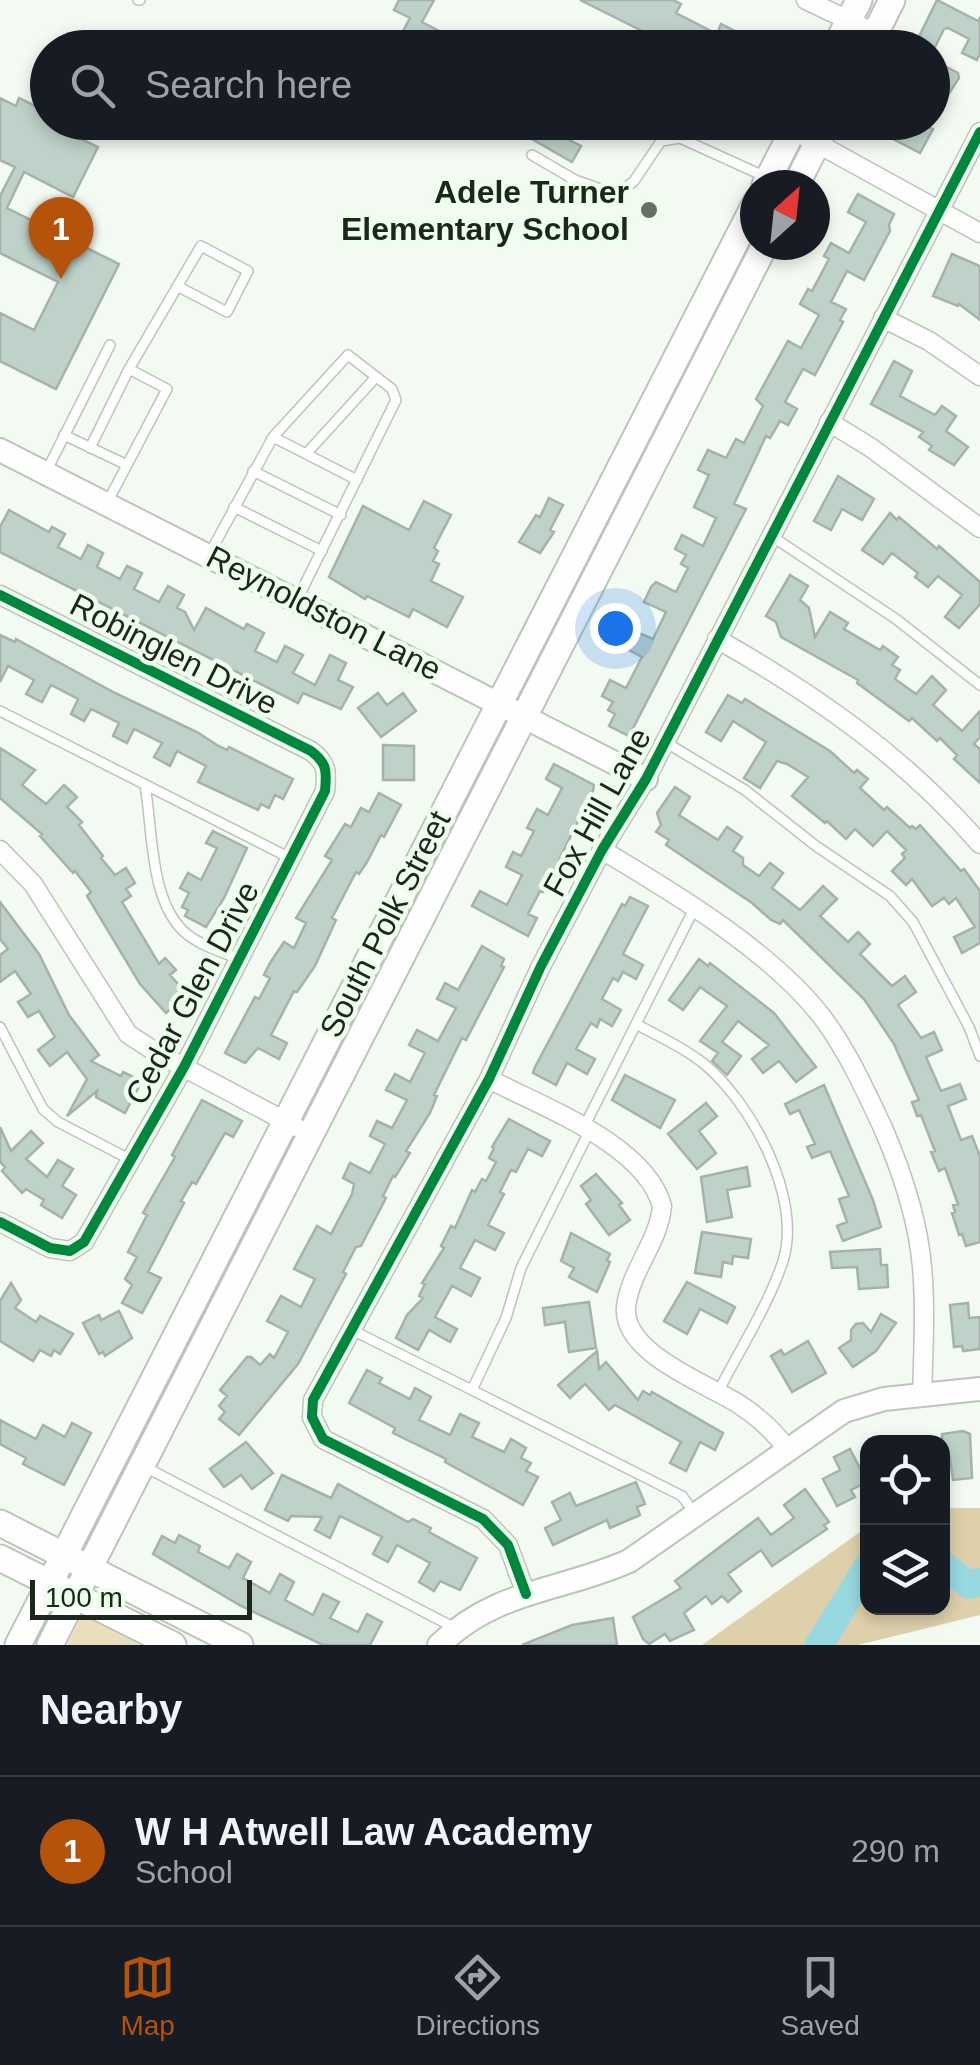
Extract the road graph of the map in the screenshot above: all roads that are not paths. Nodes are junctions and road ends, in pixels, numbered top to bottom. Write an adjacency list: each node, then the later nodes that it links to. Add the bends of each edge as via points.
1 (806, 0): 3 (street)
2 (892, 0): 4 (main road)
3 (854, 10)
4 (876, 30)
5 (980, 132): 15 (street, Fox Hill Lane)
6 (667, 140): 11 (lane, via 618,195)
7 (684, 140): 12 (lane)
8 (788, 140): 13 (main road)
9 (819, 140): 14 (main road)
10 (834, 140): 15 (street)
11 (532, 156)
12 (743, 170)
13 (772, 170)
14 (804, 170)
15 (940, 208): 17 (street); 20 (street, Fox Hill Lane)
16 (740, 233): 46 (main road, South Polk Street)
17 (980, 233)
18 (757, 260): 48 (main road, South Polk Street)
19 (177, 286): 19 (lane, via 201,246 248,271 227,312); 22 (lane)
20 (883, 318): 23 (street); 25 (street, Fox Hill Lane)
21 (110, 345): 26 (lane)
22 (129, 369): 28 (lane); 31 (lane, via 167,389)
23 (980, 376)
24 (376, 377): 27 (lane, via 348,355); 30 (lane); 34 (lane, via 396,400)
25 (828, 422): 38 (street); 39 (street, Fox Hill Lane)
26 (64, 436): 28 (lane); 33 (lane)
27 (273, 437): 30 (lane); 32 (lane)
28 (90, 448): 31 (lane)
29 (0, 450): 33 (street, Reynoldston Lane)
30 (306, 454): 34 (lane)
31 (126, 466): 35 (lane)
32 (253, 471): 36 (lane); 37 (lane)
33 (46, 473): 35 (street, Reynoldston Lane)
34 (357, 480): 37 (lane)
35 (107, 504): 41 (street, Reynoldston Lane)
36 (234, 507): 40 (lane); 41 (lane)
37 (341, 514): 40 (lane)
38 (980, 528)
39 (770, 536): 44 (street, Fox Hill Lane); 45 (lane, via 896,619)
40 (322, 551): 43 (lane)
41 (208, 555): 43 (street, Reynoldston Lane)
42 (0, 595): 50 (street, Robinglen Drive)
43 (297, 600): 46 (street, Reynoldston Lane)
44 (718, 639): 49 (street, Fox Hill Lane); 53 (street, via 868,736)
45 (980, 685)
46 (499, 702): 48 (street, Reynoldston Lane); 64 (main road, South Polk Street)
47 (0, 711): 52 (lane)
48 (524, 715): 51 (street, Reynoldston Lane); 66 (main road, South Polk Street)
49 (666, 742): 51 (street, Fox Hill Lane); 61 (lane, via 745,790 890,896 913,922)
50 (324, 760): 56 (street, Cedar Glen Drive, via 324,790)
51 (646, 778): 55 (street, Fox Hill Lane)
52 (145, 785): 56 (lane); 58 (lane, via 158,886 173,921 190,937)
53 (980, 844)
54 (0, 850): 62 (street, via 44,900 128,1034)
55 (602, 850): 57 (street); 63 (street, Fox Hill Lane)
56 (290, 858): 58 (street, Cedar Glen Drive)
57 (694, 909): 59 (lane); 73 (street, via 786,980 823,1018 873,1107 904,1183 922,1265)
58 (239, 959): 62 (street, Cedar Glen Drive)
59 (636, 1024): 65 (lane); 72 (lane, via 702,1062 730,1088 768,1156 786,1215 782,1262)
60 (0, 1027): 67 (lane, via 42,1109)
61 (980, 1056)
62 (184, 1067): 64 (street); 67 (street, Cedar Glen Drive)
63 (489, 1079): 65 (street); 69 (street, Fox Hill Lane)
64 (284, 1120): 66 (street); 78 (main road, South Polk Street)
65 (586, 1131): 71 (lane, via 520,1268 506,1318); 72 (street, via 636,1163 662,1206 628,1299 633,1333 667,1364)
66 (310, 1134): 75 (main road, South Polk Street)
67 (131, 1160): 68 (street, Cedar Glen Drive, via 84,1242 70,1251)
68 (0, 1222)
69 (350, 1329): 71 (lane); 82 (street, Fox Hill Lane, via 312,1400 323,1439 483,1518 508,1545)
70 (980, 1389): 73 (street)
71 (472, 1390): 76 (lane, via 682,1496)
72 (718, 1393): 74 (street)
73 (922, 1397): 74 (street, via 844,1411)
74 (787, 1449): 76 (street)
75 (142, 1466): 80 (main road, South Polk Street); 84 (lane)
76 (696, 1515): 82 (street, via 628,1561)
77 (0, 1523): 78 (main road)
78 (63, 1555): 80 (main road); 81 (main road, South Polk Street)
79 (0, 1558): 81 (main road)
80 (90, 1567): 83 (main road, South Polk Street); 88 (main road)
81 (49, 1583): 83 (main road); 85 (main road, South Polk Street)
82 (526, 1594): 84 (street, via 487,1608)
83 (74, 1595): 86 (main road, South Polk Street); 87 (main road)
84 (457, 1629): 89 (street)
85 (18, 1645)
86 (50, 1645)
87 (173, 1645)
88 (240, 1645)
89 (439, 1645)

